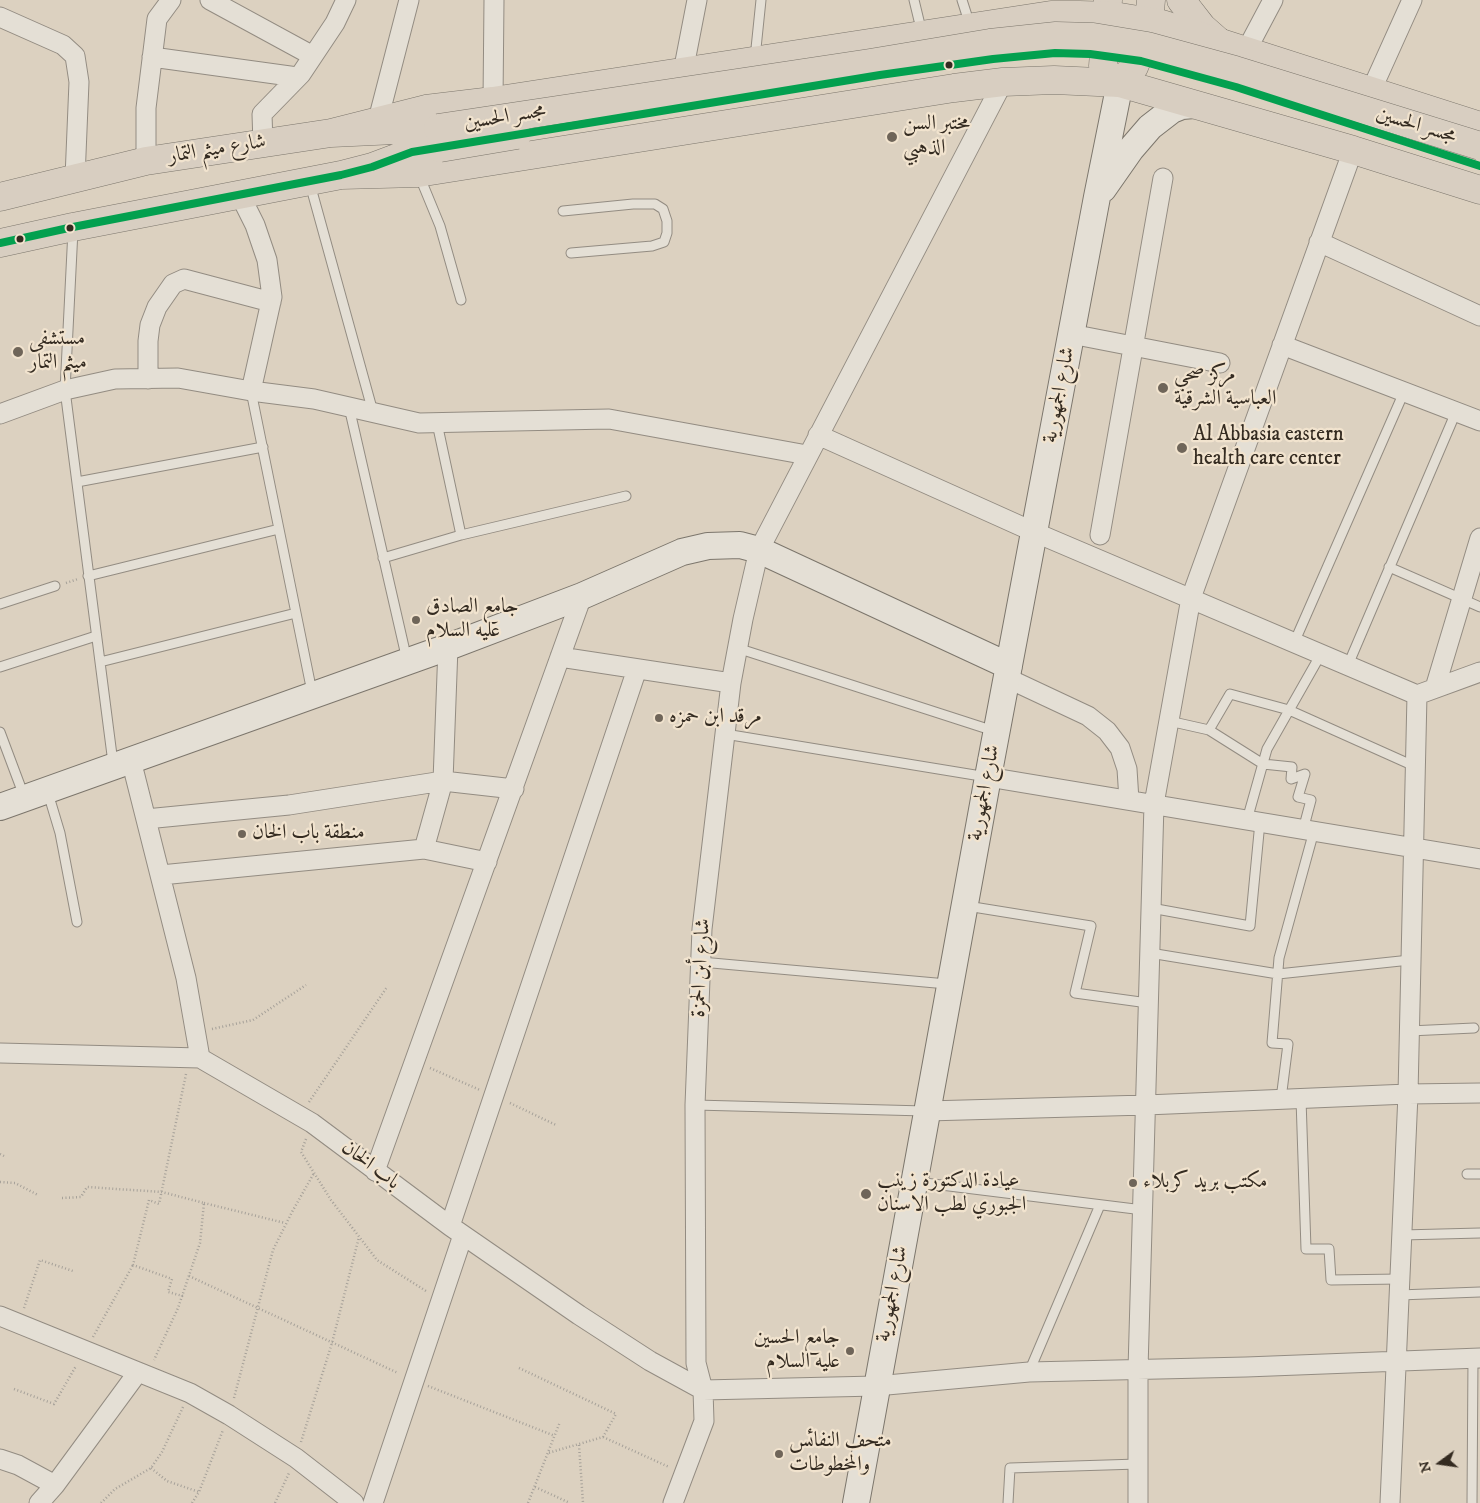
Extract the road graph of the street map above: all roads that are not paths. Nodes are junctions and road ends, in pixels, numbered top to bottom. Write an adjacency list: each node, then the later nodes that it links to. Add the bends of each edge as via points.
1 (171, 0): 23 (street, via 157,19)
2 (210, 0): 22 (street)
3 (346, 0): 22 (street)
4 (408, 0): 32 (street)
5 (494, 0): 30 (street)
6 (697, 0): 25 (street)
7 (761, 0): 24 (lane)
8 (914, 0): 19 (lane)
9 (962, 0): 18 (lane)
10 (1044, 0): 17 (main road)
11 (1181, 0): 20 (main road, via 1202,27)
12 (1273, 0): 21 (street)
13 (1412, 0): 29 (street)
14 (1107, 8): 15 (main road); 17 (main road); 28 (main road, via 1103,66 1108,75)
15 (1150, 10): 20 (main road); 28 (main road, via 1145,40 1134,67)
16 (0, 17): 43 (street, via 63,45 75,56 79,82)
17 (1016, 21): 18 (main road)
18 (971, 28): 19 (main road)
19 (922, 36): 24 (main road)
20 (1219, 42): 21 (main road)
21 (1246, 51): 29 (main road)
22 (313, 56): 26 (street)
23 (152, 57): 26 (street); 39 (street, via 146,108)
24 (755, 61): 25 (main road)
25 (683, 72): 30 (main road)
26 (297, 77): 36 (street, via 262,114)
27 (1003, 82): 28 (main road, via 1054,80); 41 (main road); 72 (street, شارع أبن الحمزة)
28 (1120, 84): 31 (main road); 49 (main road, شارع الجمهورية)
29 (1371, 91): 33 (main road)
30 (493, 102): 32 (main road, via 426,109)
31 (1194, 104): 38 (main road); 49 (main road, via 1172,110 1150,127)
32 (378, 120): 34 (main road)
33 (1480, 126)
34 (331, 133): 35 (main road, شارع ميثم التمار); 36 (main road, شارع ميثم التمار)
35 (439, 138): 37 (main road, مجسر الحسين, bridge, via 990,43 1056,36 1093,37 1147,46); 40 (main road, مجسر الحسين, bridge, via 993,59 1055,53 1090,54 1149,63 1236,87); 42 (main road, via 412,152)
36 (263, 144): 39 (main road, شارع ميثم التمار)
37 (1480, 146)
38 (1353, 150): 46 (main road); 52 (street)
39 (146, 161): 43 (main road, شارع ميثم التمار)
40 (1480, 166)
41 (418, 172): 42 (main road); 55 (lane, via 440,226)
42 (342, 175): 45 (main road)
43 (75, 178): 48 (main road, شارع ميثم التمار)
44 (1163, 178): 60 (street)
45 (309, 181): 47 (main road); 68 (lane)
46 (1480, 190)
47 (240, 195): 51 (main road); 56 (street, via 267,260)
48 (0, 197)
49 (1097, 197): 58 (main road, شارع الجمهورية)
50 (564, 211): 54 (lane, via 655,204 663,209 667,220 664,242 652,246)
51 (73, 227): 53 (main road); 63 (lane)
52 (1319, 242): 57 (street); 59 (street)
53 (0, 243)
54 (571, 253)
55 (461, 300)
56 (271, 302): 62 (street, via 184,279 173,284 157,307 150,325); 64 (street)
57 (1480, 316)
58 (1071, 334): 60 (street); 78 (main road, شارع الجمهورية)
59 (1282, 345): 65 (street); 88 (street)
60 (1133, 346): 61 (street); 79 (street)
61 (1220, 364)
62 (148, 379): 63 (street, via 115,379); 64 (street, via 178,378)
63 (65, 390): 69 (street); 75 (lane)
64 (251, 391): 66 (street); 73 (lane)
65 (1404, 392): 67 (street); 94 (lane)
66 (348, 407): 68 (street); 83 (lane)
67 (1456, 412): 70 (street); 84 (lane)
68 (373, 413): 71 (street, via 419,423)
69 (0, 414)
70 (1480, 422)
71 (437, 423): 74 (street, via 609,419); 80 (lane)
72 (818, 435): 74 (street, شارع أبن الحمزة); 78 (street)
73 (263, 447): 75 (lane); 77 (lane)
74 (807, 455): 82 (street, شارع أبن الحمزة)
75 (77, 482): 85 (lane)
76 (626, 496): 80 (lane)
77 (279, 529): 85 (lane); 92 (lane)
78 (1034, 532): 88 (street); 104 (main road, شارع الجمهورية)
79 (1100, 534)
80 (461, 535): 83 (lane)
81 (1480, 538): 89 (street)
82 (759, 550): 87 (main road, via 740,545 708,546 682,552); 96 (street, شارع أبن الحمزة); 104 (main road)
83 (383, 558): 99 (lane)
84 (1389, 568): 89 (lane); 101 (lane)
85 (88, 576): 93 (lane)
86 (56, 586): 90 (lane)
87 (582, 596): 95 (main road); 98 (street)
88 (1191, 598): 94 (street); 111 (street)
89 (1462, 599): 91 (lane); 107 (street)
90 (0, 604)
91 (1480, 608)
92 (296, 613): 100 (lane); 108 (lane)
93 (96, 636): 100 (lane); 102 (lane)
94 (1294, 643): 97 (street)
95 (448, 647): 99 (main road); 120 (street)
96 (738, 648): 106 (street, شارع أبن الحمزة); 114 (lane)
97 (1321, 654): 101 (street); 110 (lane)
98 (560, 657): 103 (street); 121 (street)
99 (407, 661): 108 (main road)
100 (100, 662): 116 (lane)
101 (1348, 665): 109 (street)
102 (0, 667)
103 (637, 668): 106 (street); 160 (street)
104 (1008, 672): 114 (main road, شارع الجمهورية); 123 (street, via 1088,716 1107,731 1120,748 1127,769)
105 (1480, 672): 107 (street)
106 (731, 683): 115 (street, شارع أبن الحمزة)
107 (1435, 688): 109 (street)
108 (313, 694): 116 (main road)
109 (1417, 695): 118 (street)
110 (1289, 710): 112 (lane, via 1230,694); 117 (lane, via 1267,749); 118 (lane)
111 (1169, 721): 112 (lane); 124 (street)
112 (1209, 730): 117 (lane)
113 (0, 732): 122 (lane)
114 (997, 732): 119 (main road, شارع الجمهورية)
115 (725, 734): 119 (lane); 139 (street, شارع أبن الحمزة)
116 (122, 763): 122 (main road); 126 (street)
117 (1263, 764): 127 (lane); 128 (lane, via 1292,767 1291,779 1305,774 1298,797 1312,800)
118 (1414, 766): 129 (street)
119 (988, 777): 123 (street); 134 (main road, شارع الجمهورية)
120 (443, 780): 121 (street); 126 (street, via 289,805); 130 (street)
121 (514, 789): 132 (street)
122 (36, 794): 125 (main road); 136 (lane, via 60,833)
123 (1129, 800): 124 (street)
124 (1154, 804): 127 (street); 135 (street)
125 (0, 807)
126 (146, 819): 133 (street)
127 (1254, 821): 128 (street); 135 (lane, via 1250,926)
128 (1309, 830): 129 (street); 140 (lane)
129 (1412, 848): 131 (street); 138 (street)
130 (424, 849): 132 (street); 133 (street)
131 (1480, 859)
132 (487, 862): 154 (street)
133 (161, 875): 146 (street, via 186,978 195,1032)
134 (964, 906): 141 (main road, شارع الجمهورية); 142 (lane, via 1090,926 1076,993)
135 (1151, 908): 137 (street)
136 (77, 922)
137 (1150, 953): 140 (lane); 142 (street)
138 (1410, 960): 140 (lane); 144 (street)
139 (701, 962): 141 (lane); 151 (street, شارع أبن الحمزة)
140 (1278, 974): 150 (lane, via 1272,1043 1288,1044)
141 (950, 984): 153 (main road, شارع الجمهورية)
142 (1148, 1003): 152 (street)
143 (1474, 1028): 144 (lane)
144 (1409, 1031): 148 (street)
145 (0, 1053): 146 (street, باب الخان)
146 (195, 1057): 154 (street, باب الخان, via 306,1120)
147 (1480, 1093): 148 (street)
148 (1408, 1094): 149 (street); 162 (street)
149 (1301, 1098): 150 (street); 163 (lane, via 1306,1248 1329,1250 1331,1280)
150 (1281, 1099): 152 (street)
151 (695, 1105): 153 (lane); 172 (street, شارع أبن الحمزة, via 696,1363)
152 (1146, 1106): 153 (street); 159 (street)
153 (928, 1111): 157 (main road, شارع الجمهورية)
154 (376, 1171): 160 (street, باب الخان)
155 (1467, 1174): 156 (lane)
156 (1480, 1174)
157 (914, 1182): 158 (lane); 171 (main road, شارع الجمهورية)
158 (1100, 1204): 159 (lane); 169 (lane)
159 (1143, 1210): 168 (street)
160 (457, 1231): 172 (street, باب الخان, via 650,1361); 178 (street, via 441,1301)
161 (1480, 1233): 162 (lane)
162 (1402, 1235): 163 (street)
163 (1399, 1287): 164 (lane); 167 (street)
164 (1480, 1292)
165 (0, 1316): 170 (street)
166 (1476, 1358): 167 (street); 184 (lane)
167 (1396, 1362): 168 (street); 183 (street)
168 (1138, 1369): 169 (street); 174 (street)
169 (1029, 1372): 171 (street)
170 (142, 1373): 175 (street); 177 (street, via 190,1393 229,1415 296,1458)
171 (876, 1386): 172 (street); 180 (main road, شارع الجمهورية)
172 (703, 1390): 179 (street, شارع أبن الحمزة, via 704,1421)
173 (0, 1459): 175 (street)
174 (1138, 1464): 181 (lane, via 1010,1468); 182 (street)
175 (55, 1485): 176 (street)
176 (39, 1503)
177 (354, 1503)
178 (373, 1503)
179 (673, 1503)
180 (856, 1503)
181 (1008, 1503)
182 (1138, 1503)
183 (1390, 1503)
184 (1472, 1503)

